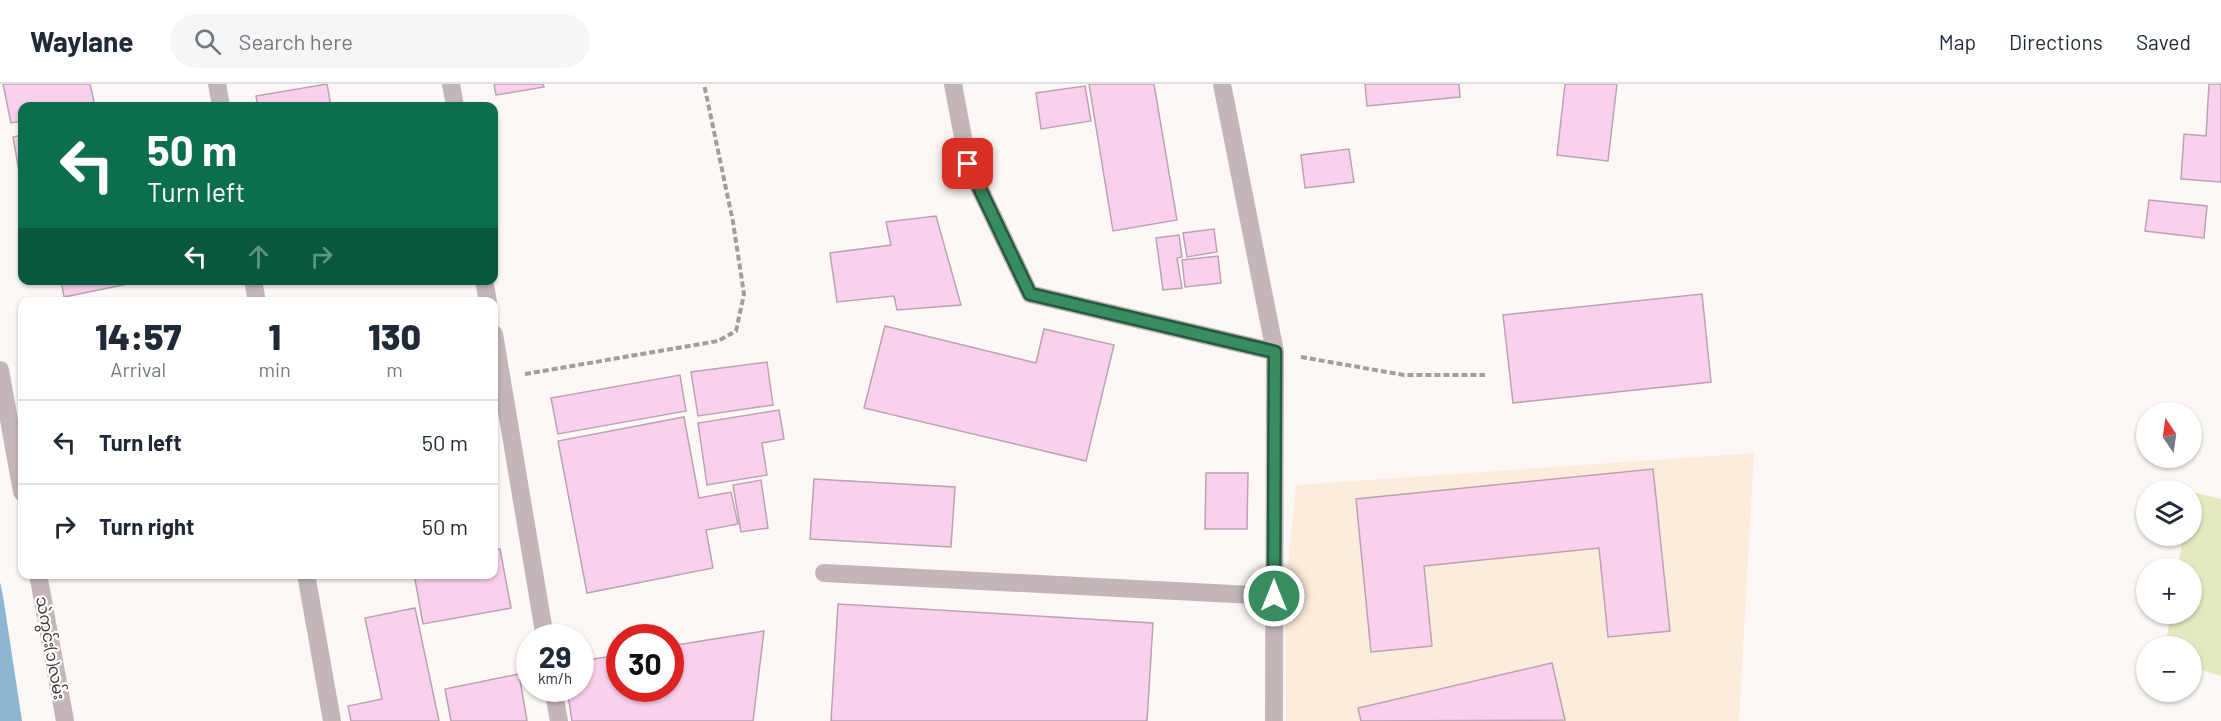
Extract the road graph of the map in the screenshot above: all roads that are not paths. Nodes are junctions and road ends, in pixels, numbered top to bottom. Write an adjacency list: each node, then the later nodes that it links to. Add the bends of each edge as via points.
1 (217, 84): 5 (street)
2 (451, 84): 6 (street)
3 (953, 84): 7 (street, via 968,164 1030,294)
4 (1222, 84): 7 (street)
5 (220, 102)
6 (454, 102)
7 (1275, 352): 14 (street)
8 (0, 370): 10 (street)
9 (498, 384): 15 (street)
10 (18, 455)
11 (825, 573): 14 (street)
12 (39, 579): 17 (street, သဲကွင်း(၁)လမ်း)
13 (307, 579): 18 (street)
14 (1274, 596): 20 (street)
15 (542, 624)
16 (556, 702): 19 (street)
17 (65, 721)
18 (332, 721)
19 (559, 721)
20 (1274, 721)

